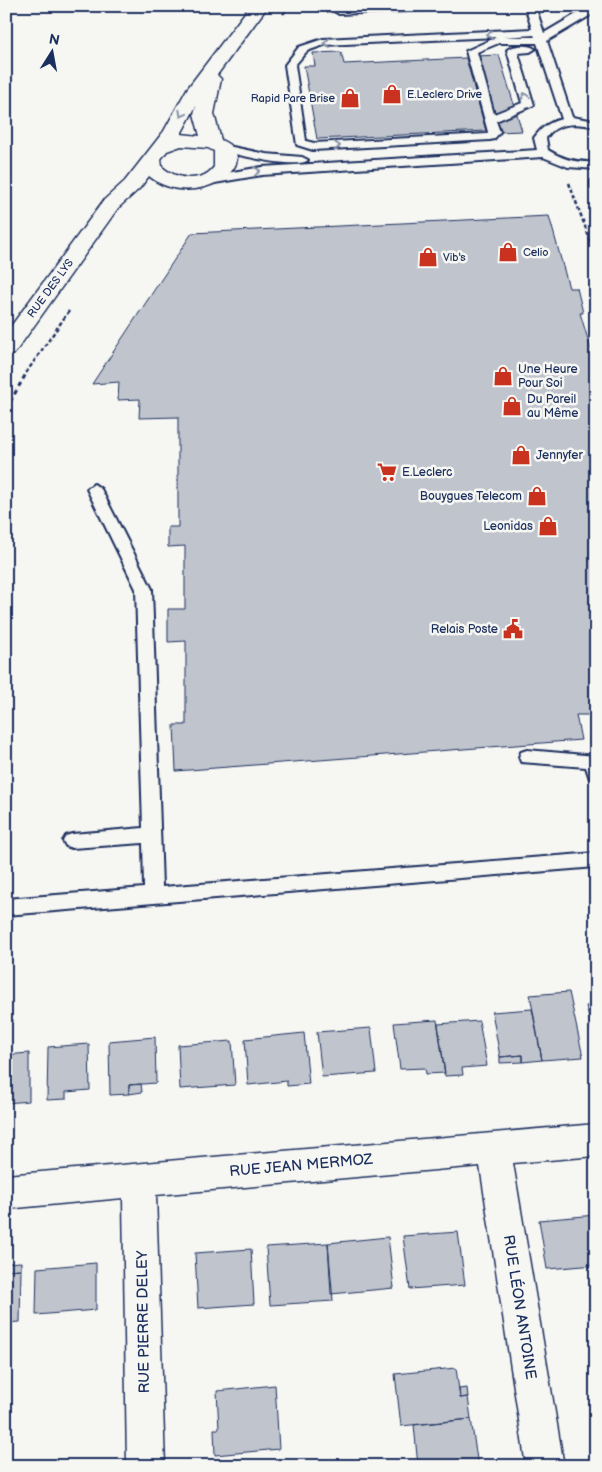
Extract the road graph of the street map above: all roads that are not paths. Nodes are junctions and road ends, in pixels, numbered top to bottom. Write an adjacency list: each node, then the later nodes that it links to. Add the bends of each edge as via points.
1 (258, 6): 8 (street)
2 (448, 6): 3 (lane); 6 (lane)
3 (456, 6)
4 (530, 6): 7 (lane)
5 (596, 7): 7 (lane)
6 (339, 11)
7 (541, 40): 9 (lane, one-way to 7, via 528,105 512,50); 9 (lane, via 498,40 471,51); 9 (lane, one-way to 9, via 323,42 303,50 290,65 301,143 313,148 490,137 494,132); 10 (lane)
8 (219, 60): 12 (street, via 204,114); 13 (street, RUE DES LYS, one-way to 13)
9 (491, 119)
10 (568, 121): 11 (lane); 14 (lane, via 542,132 540,144)
11 (596, 124)
12 (217, 146): 13 (street, via 179,140); 15 (lane, via 266,157); 17 (street, via 227,159 226,168)
13 (156, 153): 18 (street, via 152,169 170,182); 19 (street, RUE DES LYS, via 132,185 111,204)
14 (546, 153): 15 (lane); 16 (lane, via 572,165)
15 (362, 163): 17 (lane, one-way to 15, via 262,171)
16 (596, 165)
17 (209, 180): 18 (street, RUE DES LYS)
18 (183, 184): 19 (street, RUE DES LYS, via 151,194)
19 (95, 228): 20 (street, RUE DES LYS)
20 (6, 349)
21 (94, 489): 24 (lane, via 144,589)
22 (527, 757): 23 (lane, via 592,761)
23 (596, 774)
24 (151, 835): 25 (lane); 27 (lane)
25 (72, 842)
26 (596, 860): 27 (lane)
27 (153, 894): 28 (lane)
28 (6, 907)
29 (596, 1140): 30 (street, RUE JEAN MERMOZ)
30 (494, 1149): 31 (street, RUE JEAN MERMOZ); 34 (street, RUE LÉON ANTOINE)
31 (139, 1179): 32 (street, RUE JEAN MERMOZ); 33 (street, RUE PIERRE DELEY)
32 (6, 1192)
33 (146, 1466)
34 (545, 1466)

